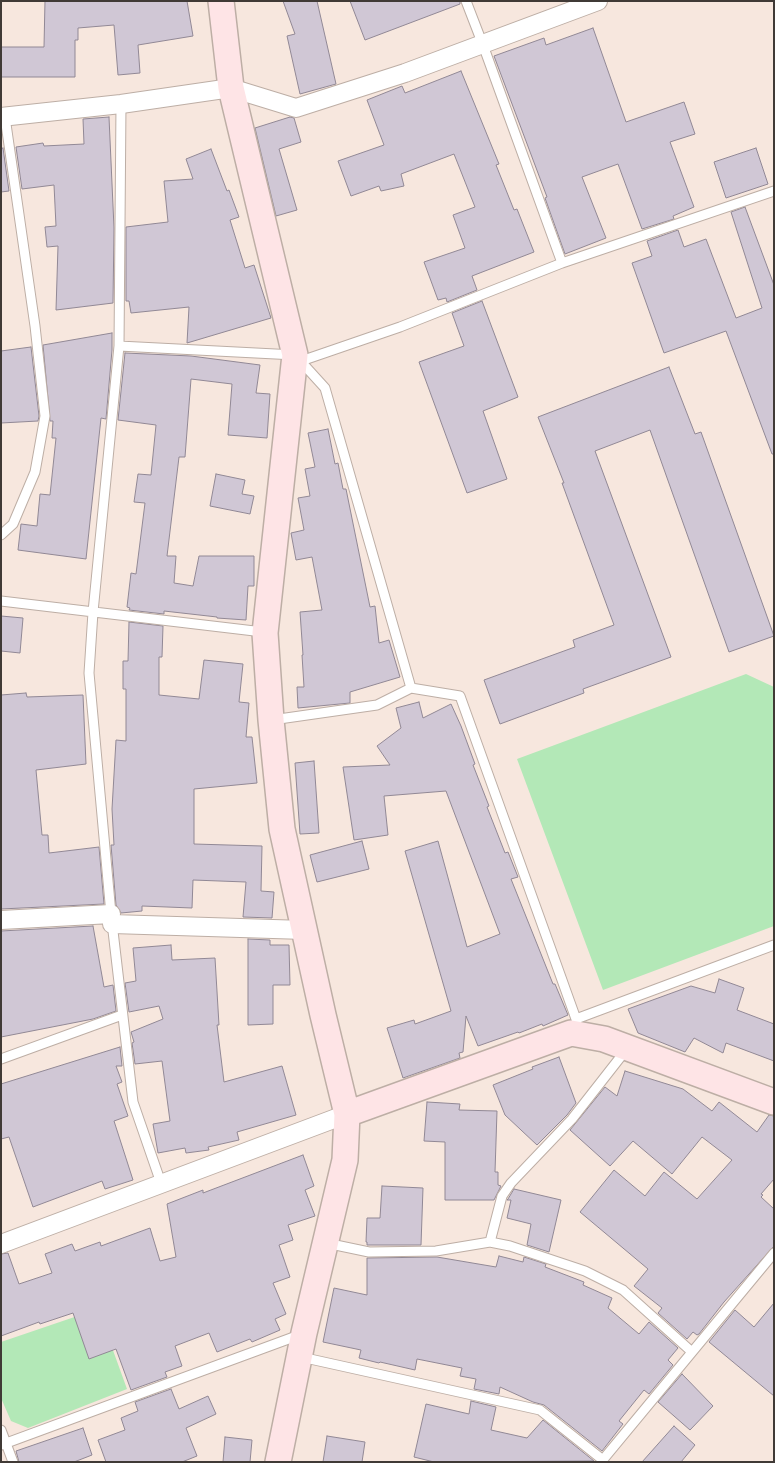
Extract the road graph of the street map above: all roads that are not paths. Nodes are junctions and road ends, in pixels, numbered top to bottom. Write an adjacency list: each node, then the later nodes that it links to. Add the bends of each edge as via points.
1 (221, 1): 5 (street)
2 (466, 1): 4 (lane)
3 (598, 1): 4 (street)
4 (483, 45): 5 (street, via 296,108); 9 (lane)
5 (231, 88): 6 (street); 11 (street)
6 (121, 104): 7 (street); 10 (lane)
7 (3, 117): 12 (lane, via 35,326 45,416 35,472 13,524)
8 (774, 192): 9 (lane)
9 (562, 263): 11 (lane, via 400,326)
10 (119, 346): 11 (lane); 14 (lane)
11 (298, 358): 15 (street); 16 (lane, via 325,388)
12 (1, 535)
13 (1, 602): 14 (lane)
14 (92, 612): 15 (lane); 18 (lane, via 89,673)
15 (265, 633): 17 (street)
16 (411, 688): 17 (lane, via 377,705); 23 (lane, via 460,696)
17 (271, 720): 20 (street, via 282,829)
18 (112, 919): 19 (street); 20 (street); 22 (lane)
19 (1, 920)
20 (305, 930): 27 (street)
21 (774, 945): 23 (lane)
22 (122, 1015): 25 (lane); 28 (lane, via 133,1102)
23 (577, 1027): 24 (street); 27 (street, via 571,1033)
24 (628, 1048): 26 (street); 29 (lane, via 572,1119 511,1183 502,1196)
25 (1, 1059)
26 (772, 1098)
27 (347, 1114): 28 (street); 30 (street, via 345,1160)
28 (161, 1183): 31 (street)
29 (490, 1242): 30 (lane, via 436,1250 369,1252); 34 (lane, via 585,1271 623,1290)
30 (325, 1243): 33 (street)
31 (1, 1244)
32 (774, 1253): 34 (lane)
33 (304, 1332): 35 (street); 37 (lane)
34 (692, 1352): 38 (lane)
35 (299, 1357): 38 (lane, via 540,1410); 40 (street)
36 (1, 1430): 37 (lane)
37 (4, 1444): 39 (lane)
38 (602, 1461)
39 (13, 1462)
40 (278, 1462)

